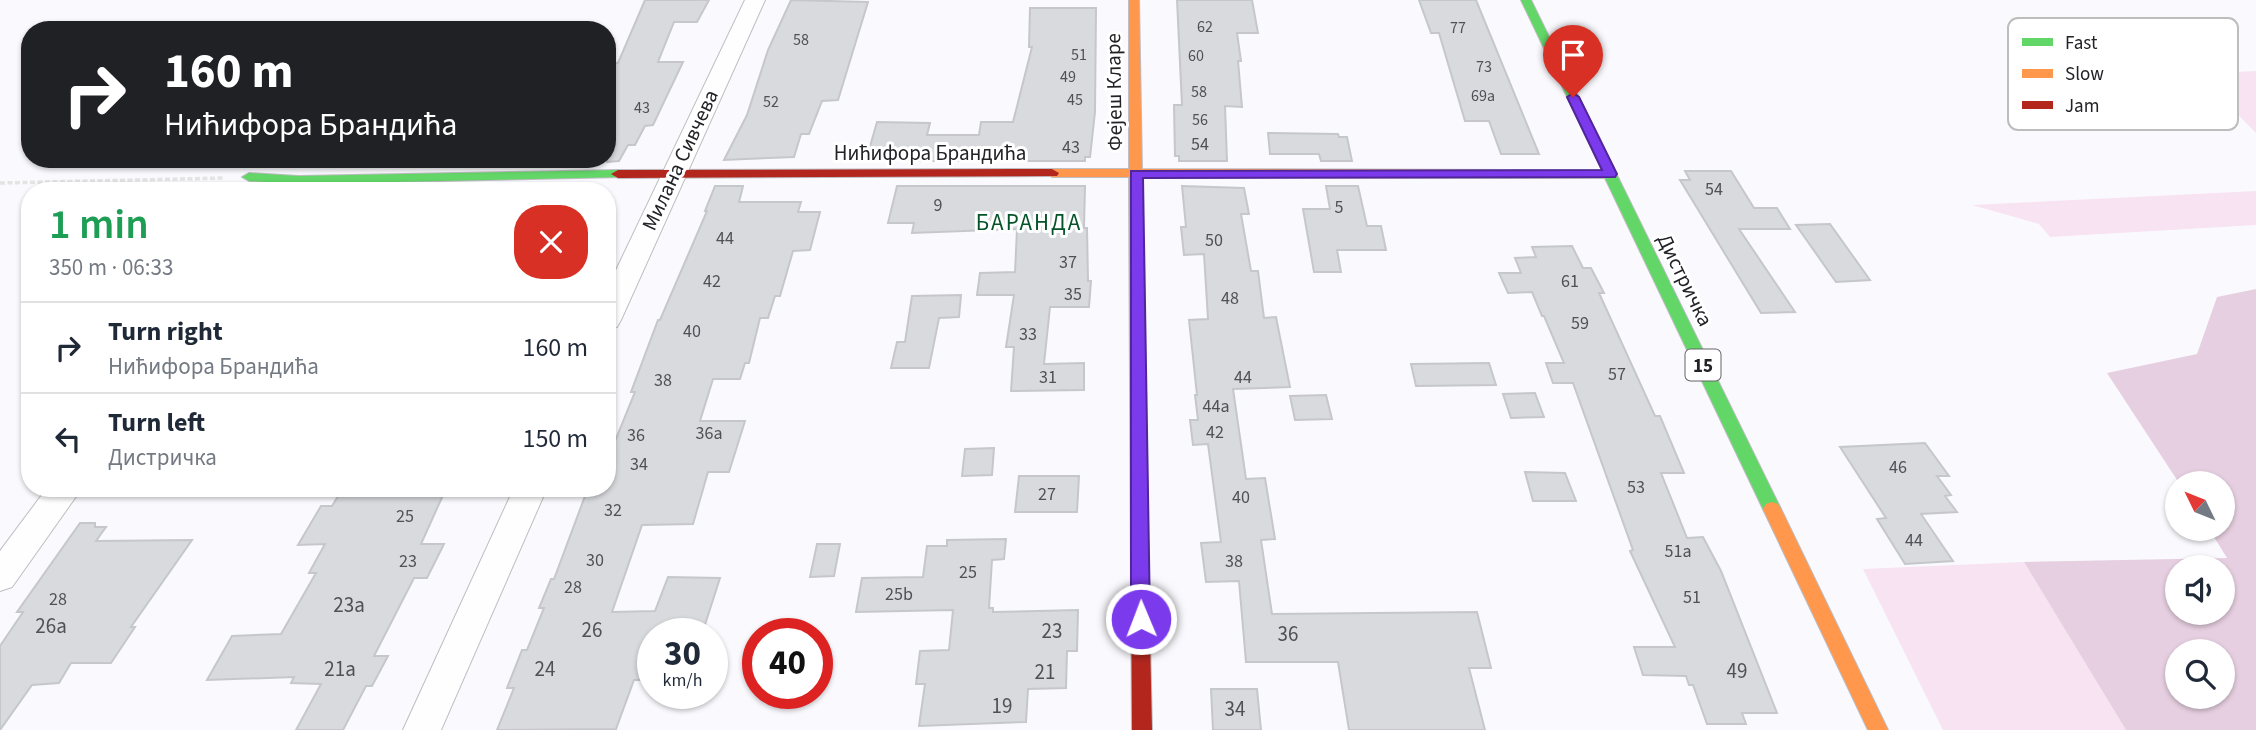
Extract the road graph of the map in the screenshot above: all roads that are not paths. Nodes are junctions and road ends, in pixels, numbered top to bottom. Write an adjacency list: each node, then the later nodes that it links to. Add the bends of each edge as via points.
1 (755, 0): 4 (street, Милана Сивчева)
2 (1134, 0): 5 (street, Фејеш Кларе)
3 (1526, 0): 6 (street, Дистричка / 15)
4 (673, 173): 5 (street, Нићифора Брандића); 9 (street, Нићифора Брандића); 10 (street, Милана Сивчева)
5 (1136, 174): 6 (street, Нићифора Брандића); 15 (street, Фејеш Кларе)
6 (1611, 174): 16 (street, Дистричка / 15)
7 (249, 177): 8 (street, Нићифора Брандића)
8 (276, 182)
9 (388, 182)
10 (616, 300)
11 (59, 497): 13 (street)
12 (527, 497): 14 (street)
13 (0, 577)
14 (422, 730)
15 (1142, 730)
16 (1878, 730)

